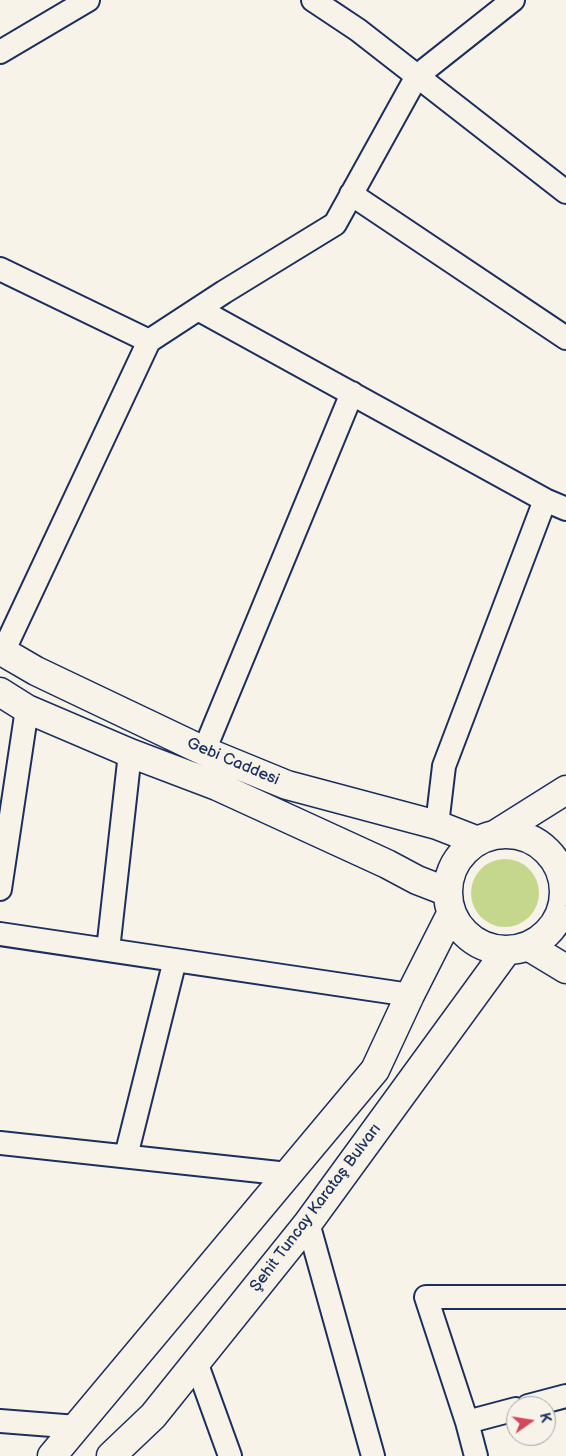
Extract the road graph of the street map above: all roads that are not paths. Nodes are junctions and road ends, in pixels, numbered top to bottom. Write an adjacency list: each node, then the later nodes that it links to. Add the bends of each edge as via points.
1 (88, 0): 4 (street)
2 (313, 0): 5 (street, via 358,30)
3 (513, 0): 5 (street)
4 (0, 52)
5 (416, 76): 6 (street); 7 (street)
6 (566, 192)
7 (351, 194): 9 (street, via 334,224); 10 (street)
8 (0, 269): 11 (street)
9 (198, 309): 11 (street); 12 (street)
10 (566, 338)
11 (149, 341): 15 (street)
12 (352, 394): 13 (street); 18 (street)
13 (545, 500): 14 (street); 21 (street, via 444,766)
14 (566, 509)
15 (2, 651): 18 (main road, Gebi Caddesi, via 36,671)
16 (0, 692): 17 (main road, Gebi Caddesi)
17 (27, 709): 19 (main road, Gebi Caddesi); 23 (street)
18 (204, 750): 21 (main road, Gebi Caddesi, via 287,786)
19 (130, 753): 25 (main road, Gebi Caddesi, via 218,786 387,864); 28 (street)
20 (566, 790): 22 (main road)
21 (437, 825): 22 (main road, Gebi Caddesi)
22 (487, 837): 24 (main road, via 511,833 528,837 543,846 563,876); 25 (main road, via 462,852 452,868)
23 (0, 889)
24 (565, 894): 27 (main road, via 562,910 554,925 542,938)
25 (449, 903): 27 (main road, via 470,938 488,948); 31 (main road)
26 (0, 934): 28 (street)
27 (518, 948): 30 (main road); 35 (main road, Şehit Tuncay Karataş Bulvarı)
28 (108, 950): 29 (street)
29 (175, 960): 31 (street); 33 (street)
30 (566, 969)
31 (410, 995): 34 (main road, via 375,1070)
32 (0, 1143): 33 (street)
33 (126, 1156): 34 (street)
34 (288, 1174): 41 (main road)
35 (308, 1222): 37 (main road, Şehit Tuncay Karataş Bulvarı); 45 (street)
36 (566, 1297): 40 (street, via 426,1296)
37 (196, 1362): 43 (main road, Şehit Tuncay Karataş Bulvarı, via 153,1416); 44 (street)
38 (506, 1412): 40 (street)
39 (0, 1421): 41 (street)
40 (467, 1422): 46 (street)
41 (77, 1427): 42 (main road)
42 (52, 1456)
43 (111, 1456)
44 (230, 1456)
45 (373, 1456)
46 (476, 1456)

